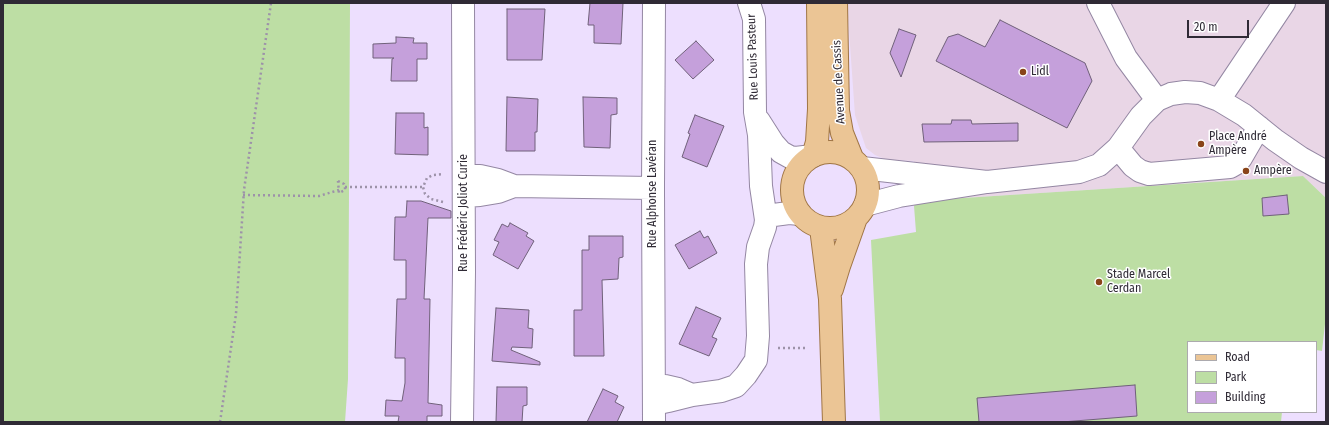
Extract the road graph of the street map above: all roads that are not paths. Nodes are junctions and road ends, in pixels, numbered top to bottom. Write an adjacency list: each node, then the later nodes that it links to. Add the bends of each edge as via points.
1 (463, 3): 18 (street, Rue Frédéric Joliot Curie)
2 (654, 3): 20 (street, Rue Alphonse Lavéran)
3 (749, 3): 10 (street, Rue Louis Pasteur, via 755,31)
4 (818, 3): 13 (main road, Avenue de Cassis, via 819,109 817,142)
5 (836, 3): 15 (main road, Avenue de Cassis, via 838,110 842,133)
6 (1098, 3): 8 (street, via 1126,58)
7 (1284, 3): 9 (street)
8 (1157, 100): 9 (street, via 1184,92 1200,93); 12 (street, via 1141,116)
9 (1219, 100): 11 (street)
10 (755, 112): 14 (street, Rue Louis Pasteur, via 773,143); 19 (street, Rue Louis Pasteur, via 760,135)
11 (1259, 127): 12 (street, via 1241,158 1230,167 1149,174 1133,166); 16 (street, via 1296,155)
12 (1118, 148): 17 (street, via 1099,165 1079,172)
13 (813, 156): 14 (street); 15 (main road, via 834,152 843,154); 22 (main road, via 803,163 792,185 792,195)
14 (790, 157): 19 (street, via 779,160 769,169)
15 (857, 163): 17 (street); 21 (main road, Avenue de Cassis, via 867,180 868,193)
16 (1326, 172)
17 (987, 182): 21 (street, via 899,196)
18 (465, 186): 20 (street, via 480,176 514,186); 27 (street, Rue Frédéric Joliot Curie)
19 (761, 186): 23 (street, Rue Louis Pasteur)
20 (653, 188): 26 (street, Rue Alphonse Lavéran)
21 (861, 212): 24 (main road, via 846,225); 25 (main road, Avenue de Cassis, via 839,266)
22 (800, 214): 23 (street); 24 (main road)
23 (766, 216): 26 (street, Rue Louis Pasteur, via 766,226 758,247 756,264 756,360 736,386)
24 (821, 228): 25 (main road, Avenue de Cassis)
25 (830, 299): 28 (main road, Avenue de Cassis)
26 (654, 404)
27 (462, 422)
28 (834, 422)

